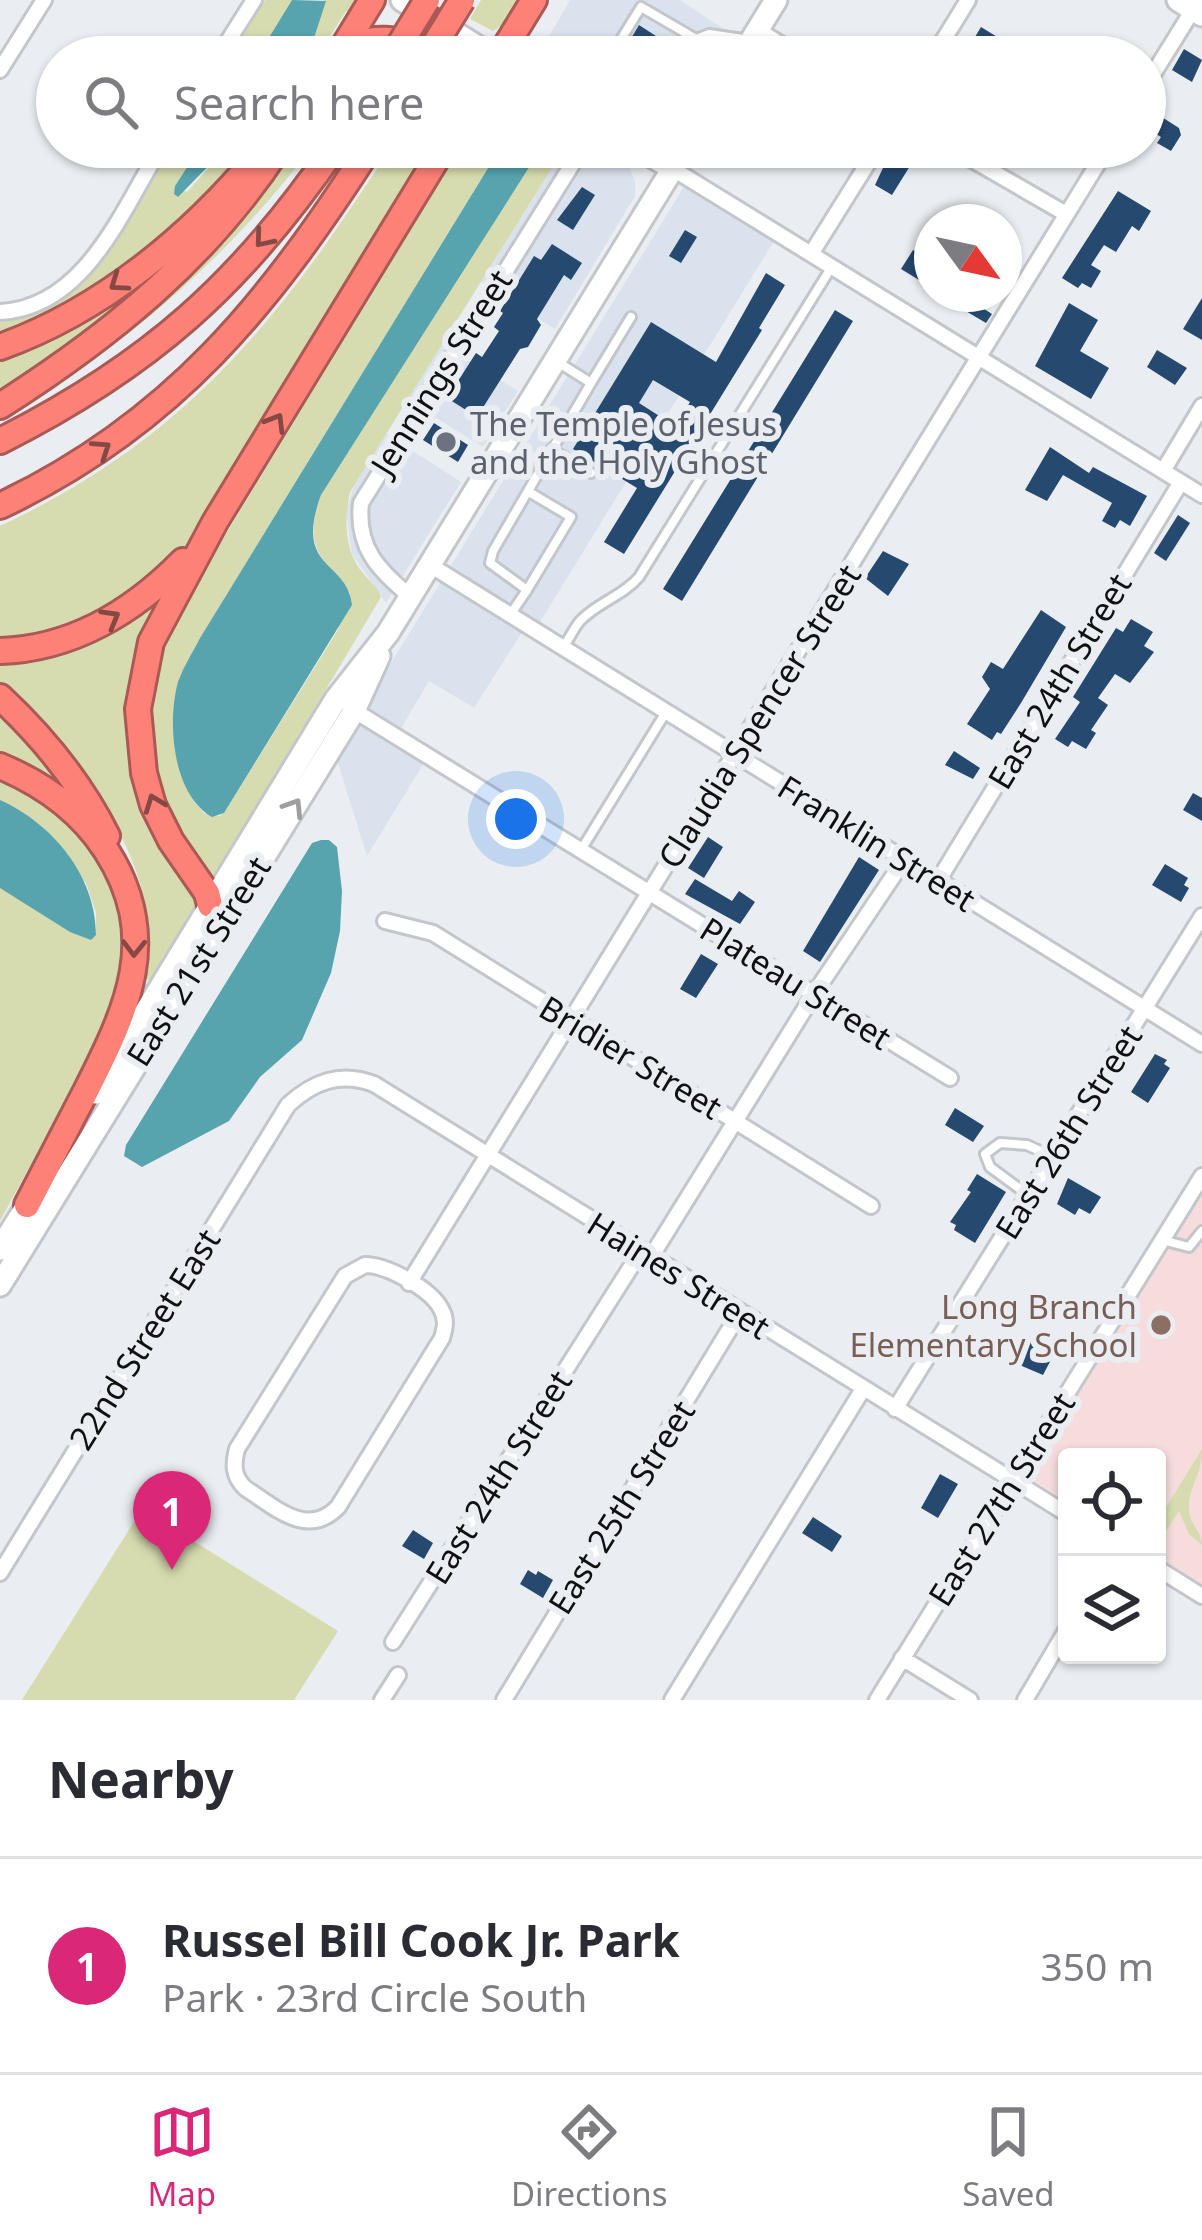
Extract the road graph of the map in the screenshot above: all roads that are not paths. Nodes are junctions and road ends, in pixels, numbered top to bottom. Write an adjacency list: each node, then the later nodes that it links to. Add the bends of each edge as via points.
1 (44, 0): 22 (street)
2 (254, 0): 11 (street)
3 (372, 0): 12 (highway)
4 (403, 0): 15 (main road)
5 (427, 0): 13 (highway, bridge)
6 (463, 0): 14 (highway, bridge)
7 (534, 0): 16 (highway)
8 (776, 0): 19 (main road)
9 (968, 0): 20 (street)
10 (1193, 6): 21 (street)
11 (231, 36)
12 (351, 36)
13 (405, 36)
14 (442, 36)
15 (462, 36)
16 (510, 36)
17 (623, 36): 18 (lane, via 641,7)
18 (691, 36)
19 (754, 36)
20 (946, 36)
21 (1166, 52)
22 (0, 70)
23 (147, 168): 37 (street, via 74,281 38,305)
24 (246, 168): 39 (highway, one-way to 39, via 136,271)
25 (265, 168): 43 (highway, via 179,272)
26 (319, 168): 45 (highway, one-way to 45, via 258,246 165,340)
27 (356, 168): 52 (highway, one-way to 27, via 126,433 213,356 298,256)
28 (431, 168): 53 (highway, one-way to 28)
29 (570, 168): 56 (street, Jennings Street, via 361,503 373,562)
30 (865, 168): 35 (street)
31 (986, 168): 34 (street)
32 (1095, 168): 34 (street, Claudia Spencer Street)
33 (673, 169): 35 (street); 41 (main road, East 21st Street)
34 (1066, 214): 40 (street, Claudia Spencer Street)
35 (812, 254): 36 (street)
36 (832, 267): 40 (street); 58 (lane, via 639,577 580,621)
37 (0, 312)
38 (631, 317): 42 (lane)
39 (0, 347)
40 (980, 358): 47 (street); 63 (street, Claudia Spencer Street)
41 (555, 361): 42 (lane); 54 (main road, East 21st Street)
42 (592, 383): 46 (lane)
43 (0, 406)
44 (1202, 406): 47 (street)
45 (0, 441)
46 (551, 448): 48 (lane); 50 (lane)
47 (1163, 470): 49 (street)
48 (591, 473)
49 (1181, 482): 51 (street); 68 (street, East 24th Street)
50 (529, 492): 55 (lane, via 490,563); 55 (lane, via 571,517)
51 (1202, 495)
52 (0, 506)
53 (215, 522): 59 (highway, one-way to 53, via 100,626 156,587); 70 (highway, one-way to 53, via 153,805 138,709 151,643)
54 (430, 566): 56 (main road, East 21st Street); 57 (street, Franklin Street)
55 (527, 590): 57 (lane)
56 (411, 597): 61 (main road, East 21st Street)
57 (510, 615): 58 (street, Franklin Street)
58 (563, 647): 62 (street, Franklin Street)
59 (0, 650)
60 (0, 697): 67 (highway, via 45,740 87,798)
61 (345, 705): 65 (street, Plateau Street); 70 (main road, East 21st Street); 73 (main road, East 21st Street, one-way to 61)
62 (666, 711): 63 (street, Franklin Street); 65 (lane)
63 (735, 754): 66 (street, Franklin Street); 69 (street, Claudia Spencer Street)
64 (0, 766): 67 (highway, via 50,790)
65 (580, 850): 69 (street, Plateau Street)
66 (904, 860): 68 (street, Franklin Street); 74 (street, East 24th Street)
67 (119, 870): 85 (highway, one-way to 85, via 132,904 133,982)
68 (938, 880): 75 (street, Franklin Street)
69 (650, 893): 74 (street, Plateau Street); 76 (street, Claudia Spencer Street)
70 (210, 905): 73 (main road); 85 (main road, East 21st Street)
71 (1202, 916): 75 (street, East 26th Street)
72 (385, 921): 76 (street, Bridier Street, via 433,933)
73 (210, 942): 89 (main road, East 21st Street)
74 (814, 994): 78 (street, Plateau Street); 80 (street, East 24th Street)
75 (1144, 1008): 77 (street, Franklin Street); 82 (street, East 26th Street)
76 (571, 1021): 80 (street, Bridier Street); 81 (street, Claudia Spencer Street)
77 (1202, 1044)
78 (950, 1078)
79 (288, 1105): 81 (street, Haines Street, via 323,1081 361,1079); 98 (street, 22nd Street East)
80 (736, 1121): 86 (street, Bridier Street); 90 (street, East 24th Street)
81 (488, 1155): 90 (street, Haines Street); 91 (street, Claudia Spencer Street)
82 (1053, 1156): 84 (street, East 26th Street); 84 (lane, via 1000,1143 985,1154)
83 (1201, 1179): 88 (street, East 27th Street)
84 (1028, 1195): 95 (street, East 26th Street)
85 (27, 1205): 89 (main road, East 21st Street)
86 (871, 1206)
87 (1202, 1231): 88 (lane, via 1189,1247)
88 (1160, 1240): 96 (street, East 27th Street)
89 (5, 1253): 92 (main road, East 21st Street)
90 (646, 1254): 93 (street, Haines Street); 101 (street, East 24th Street)
91 (409, 1283): 91 (street, via 440,1306 442,1339 338,1508 320,1522 296,1520 245,1488 234,1471 237,1449 345,1276 374,1265)
92 (0, 1285)
93 (740, 1312): 94 (street, Haines Street); 106 (street, East 25th Street)
94 (863, 1390): 95 (street, Haines Street); 107 (street)
95 (895, 1409): 96 (street, Haines Street)
96 (1012, 1481): 97 (street, Haines Street); 103 (street, East 27th Street)
97 (1058, 1509)
98 (0, 1574)
99 (1166, 1574): 100 (street)
100 (1202, 1596)
101 (393, 1642)
102 (1058, 1644): 110 (street)
103 (902, 1658): 108 (street, East 27th Street); 109 (street)
104 (398, 1675): 105 (street)
105 (382, 1700)
106 (504, 1700)
107 (672, 1700)
108 (877, 1700)
109 (970, 1700)
110 (1024, 1700)

